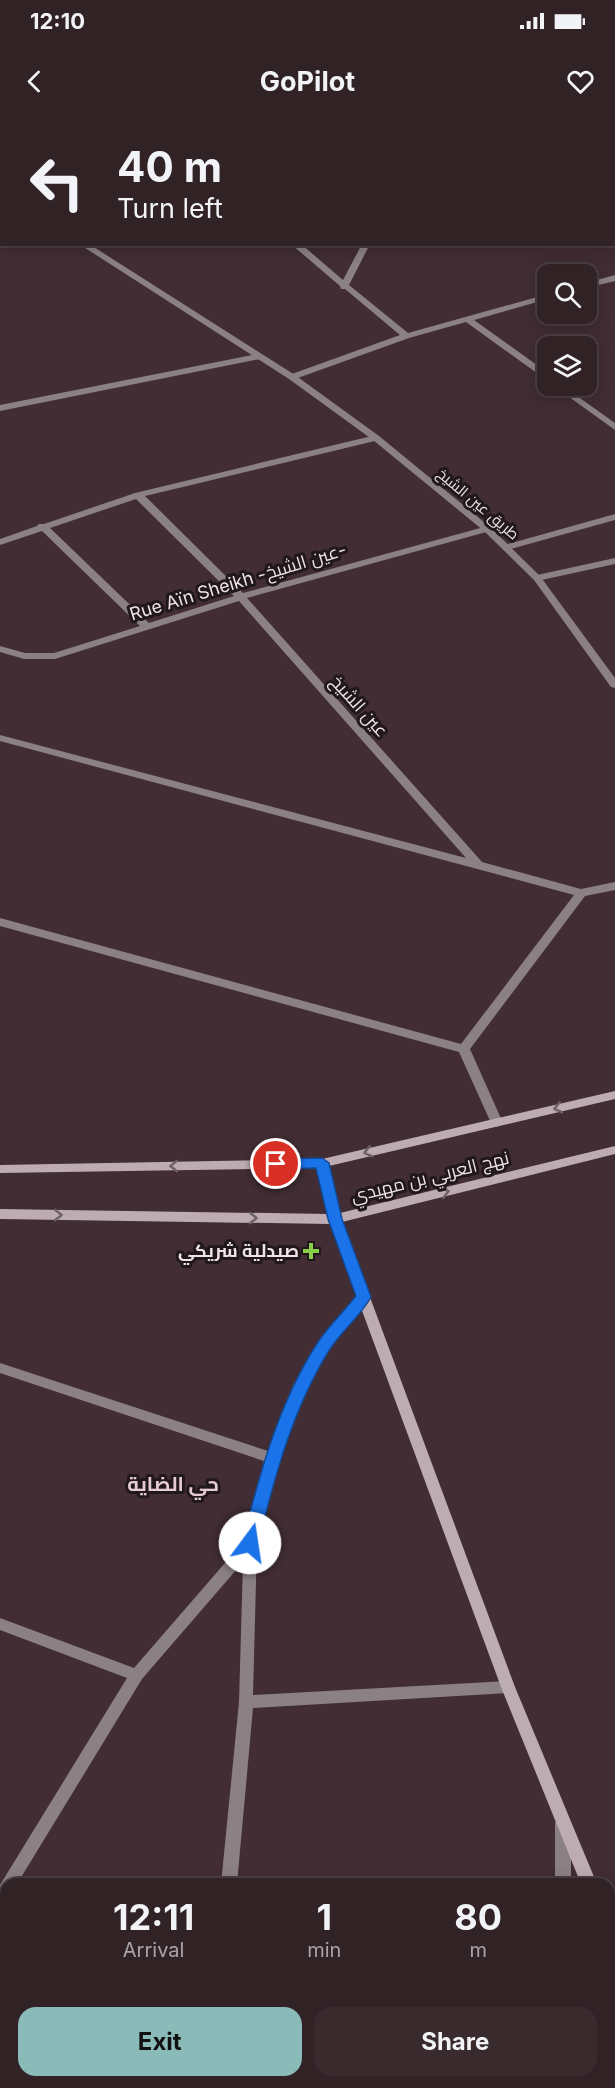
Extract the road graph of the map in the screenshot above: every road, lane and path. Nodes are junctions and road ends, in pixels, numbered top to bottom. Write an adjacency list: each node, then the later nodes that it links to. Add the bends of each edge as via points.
1 (86, 246): 10 (street, طريق عين الشيخ)
2 (297, 246): 6 (street)
3 (365, 246): 6 (street)
4 (615, 278): 5 (street)
5 (597, 283)
6 (344, 287): 9 (street)
7 (537, 299): 8 (street)
8 (466, 318): 9 (street); 11 (street)
9 (406, 336): 12 (street)
10 (257, 357): 12 (street, طريق عين الشيخ); 14 (street)
11 (537, 370)
12 (292, 377): 16 (street, طريق عين الشيخ)
13 (572, 396): 15 (street)
14 (0, 408)
15 (615, 427)
16 (376, 438): 17 (street); 20 (street, طريق عين الشيخ)
17 (138, 495): 19 (street); 25 (street, عين الشيخ)
18 (615, 518): 22 (street)
19 (42, 526): 21 (street); 26 (street)
20 (487, 529): 22 (street, طريق عين الشيخ); 25 (street, Rue Aïn Sheikh -عين الشيخ-)
21 (0, 542)
22 (507, 547): 24 (street, طريق عين الشيخ)
23 (615, 561): 24 (street)
24 (537, 578): 28 (street, طريق عين الشيخ)
25 (241, 597): 26 (street, Rue Aïn Sheikh -عين الشيخ-); 30 (street, عين الشيخ)
26 (147, 627): 27 (street, Rue Aïn Sheikh -عين الشيخ-, via 55,656 24,656)
27 (0, 649)
28 (615, 685)
29 (0, 738): 30 (street)
30 (478, 864): 32 (street)
31 (615, 886): 32 (street)
32 (580, 893): 34 (street)
33 (0, 922): 34 (street)
34 (464, 1049): 36 (street)
35 (615, 1095): 36 (main road, نهج العربي بن مهيدي, one-way to 36)
36 (497, 1123): 38 (main road, نهج العربي بن مهيدي, one-way to 38)
37 (615, 1150): 41 (main road, نهج العربي بن مهيدي, one-way to 37)
38 (322, 1163): 39 (main road, نهج العربي بن مهيدي, one-way to 39); 41 (main road)
39 (0, 1169)
40 (0, 1214): 41 (main road, نهج العربي بن مهيدي, one-way to 41)
41 (335, 1219): 42 (main road)
42 (364, 1297): 44 (street, via 324,1345 304,1380); 48 (main road)
43 (0, 1368): 44 (street)
44 (272, 1458): 45 (street)
45 (250, 1543): 47 (street); 49 (street)
46 (0, 1624): 47 (street)
47 (136, 1675): 51 (street)
48 (508, 1687): 49 (street); 50 (main road)
49 (246, 1702): 52 (street)
50 (563, 1819): 53 (street); 54 (main road)
51 (13, 1878)
52 (230, 1878)
53 (562, 1878)
54 (587, 1878)

